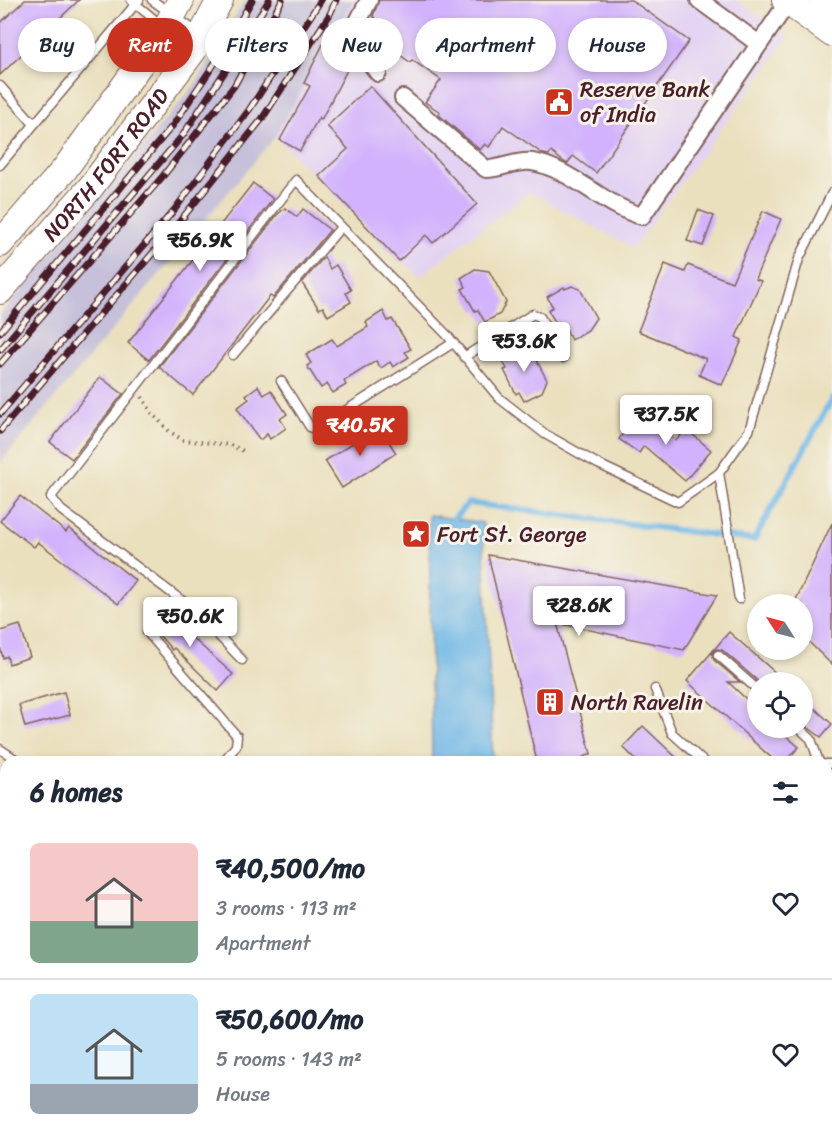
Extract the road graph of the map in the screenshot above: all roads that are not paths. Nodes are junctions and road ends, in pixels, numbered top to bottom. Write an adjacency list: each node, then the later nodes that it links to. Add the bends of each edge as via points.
1 (152, 0): 9 (lane)
2 (220, 0): 11 (main road, NORTH FORT ROAD)
3 (369, 0): 13 (street, via 352,33)
4 (699, 0): 12 (street)
5 (822, 0): 8 (main road)
6 (136, 1): 9 (lane); 16 (lane)
7 (786, 1): 10 (main road); 12 (street)
8 (832, 7)
9 (173, 15): 11 (lane); 11 (lane); 20 (main road, NORTH FORT ROAD, via 64,170)
10 (832, 34)
11 (197, 43): 21 (main road, NORTH FORT ROAD, via 90,188)
12 (759, 44): 15 (street, via 642,216 627,213 548,165 529,162 486,169)
13 (378, 73)
14 (0, 86): 16 (lane)
15 (403, 99)
16 (34, 124): 17 (lane)
17 (0, 165)
18 (832, 193): 27 (lane, via 799,259 749,431)
19 (341, 227): 22 (lane); 23 (lane); 31 (lane, via 296,180 51,497 61,510 193,609)
20 (0, 244)
21 (0, 291)
22 (453, 343): 24 (lane); 26 (lane, via 315,430)
23 (233, 355)
24 (464, 357): 25 (lane, via 533,314 540,317); 27 (lane, via 499,398 545,434 678,502)
25 (563, 358)
26 (281, 381)
27 (719, 473): 28 (lane)
28 (739, 599)
29 (147, 632): 35 (lane, via 237,736 236,746)
30 (718, 655): 32 (lane)
31 (242, 660)
32 (747, 680)
33 (655, 689): 36 (lane, via 672,733)
34 (810, 738): 37 (lane)
35 (228, 756)
36 (697, 756)
37 (817, 756)

